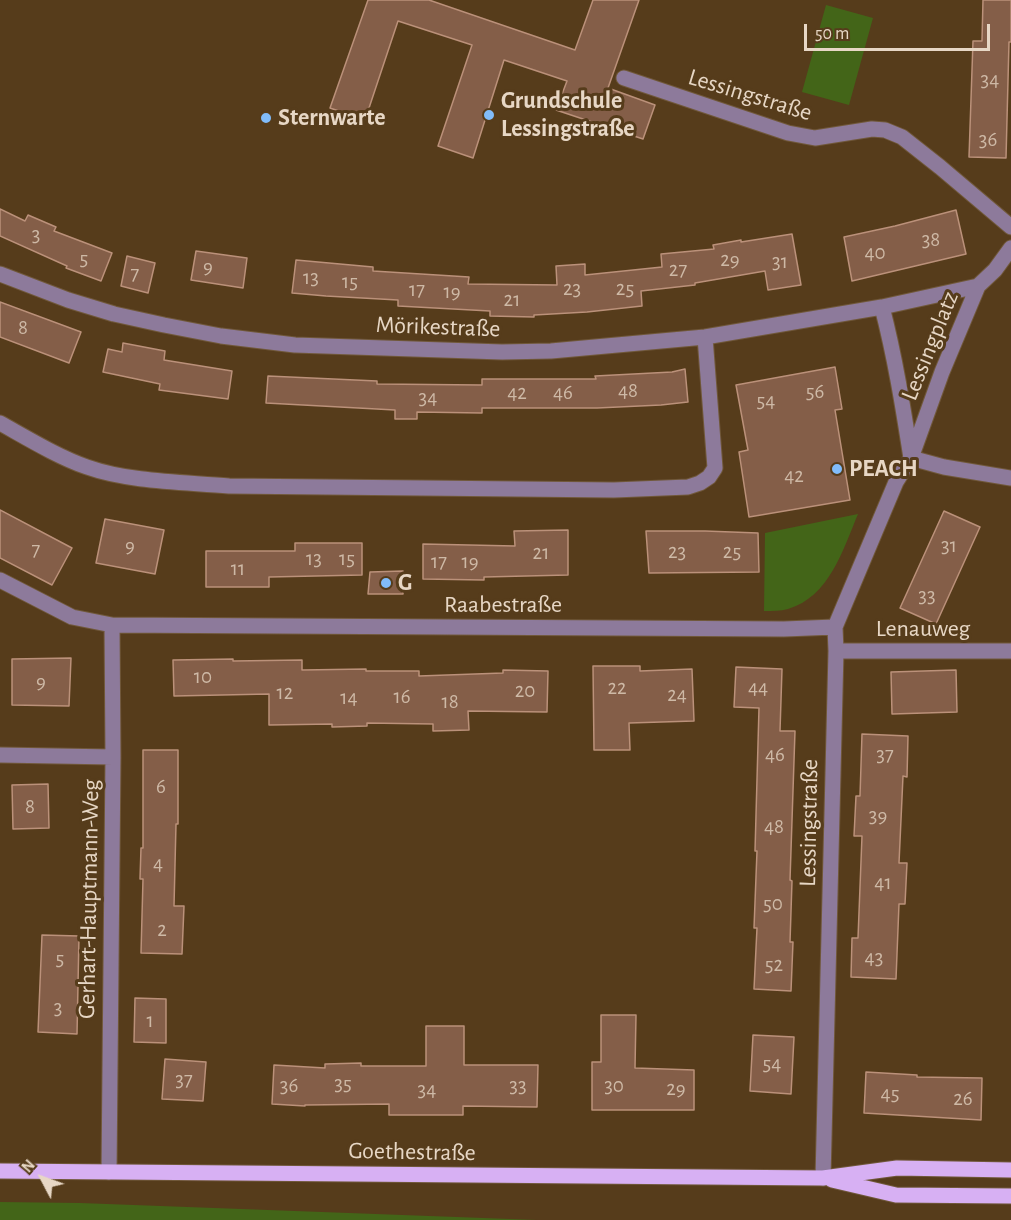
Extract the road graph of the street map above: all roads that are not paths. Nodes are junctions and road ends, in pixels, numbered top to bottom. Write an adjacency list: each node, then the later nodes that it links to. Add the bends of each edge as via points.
1 (624, 78): 2 (street, Lessingstraße, via 788,133 815,138 885,130 902,137 940,166)
2 (1011, 227)
3 (1011, 248): 5 (street)
4 (0, 274): 7 (street, Mörikestraße, via 124,316 221,336 295,345 551,351)
5 (978, 286): 6 (street, Lessingplatz); 9 (street, Lessingplatz)
6 (882, 307): 7 (street, Mörikestraße); 9 (street, Lessingplatz)
7 (705, 337): 8 (street, via 715,468 709,477 688,487 614,490 229,486 167,481 85,467)
8 (0, 423)
9 (911, 458): 10 (street, via 944,468); 11 (street, Lessingplatz)
10 (1011, 478)
11 (896, 482): 14 (street, Lessingstraße)
12 (0, 580): 13 (street, Raabestraße, via 72,618)
13 (112, 625): 14 (street, Raabestraße); 18 (street, Gerhart-Hauptmann-Weg)
14 (835, 627): 15 (street, Lessingstraße)
15 (836, 651): 16 (street, Lenauweg); 22 (street, Lessingstraße)
16 (1011, 651)
17 (0, 755): 18 (street)
18 (113, 757): 21 (street, Gerhart-Hauptmann-Weg)
19 (1011, 1170): 22 (main road, Goethestraße, via 897,1168)
20 (0, 1171): 21 (main road, Goethestraße)
21 (109, 1172): 22 (main road, Goethestraße)
22 (823, 1178): 23 (main road, Goethestraße, via 896,1195)
23 (1011, 1196)

